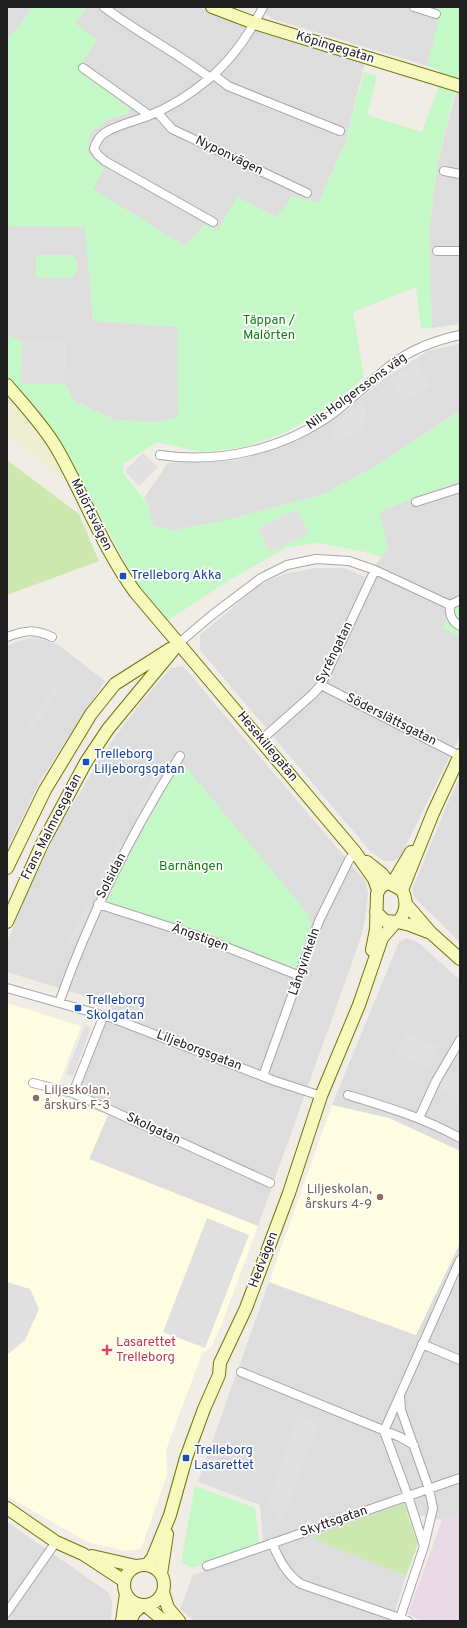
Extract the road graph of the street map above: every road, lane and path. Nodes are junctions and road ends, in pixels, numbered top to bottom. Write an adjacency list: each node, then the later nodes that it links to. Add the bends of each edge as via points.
1 (104, 7): 8 (street, via 144,35)
2 (212, 7): 6 (street, Köpingegatan)
3 (263, 7): 6 (street)
4 (414, 7): 5 (street)
5 (436, 14)
6 (254, 23): 8 (street, via 226,64); 9 (street, Köpingegatan)
7 (83, 68): 10 (street, Nyponvägen)
8 (212, 76): 10 (street, via 176,102); 11 (street, via 228,86)
9 (460, 86)
10 (153, 114): 14 (street, Nyponvägen, via 172,129); 15 (street, via 106,132 97,140 94,149 105,161)
11 (340, 131)
12 (444, 171): 13 (street)
13 (460, 174)
14 (307, 193)
15 (213, 222)
16 (436, 251): 17 (street)
17 (460, 251)
18 (460, 335): 20 (street, Nils Holgerssons väg, via 428,345 392,364 334,412 306,430 278,443 247,452 218,456)
19 (7, 385): 29 (street, Malörtsvägen, via 56,446 123,576)
20 (160, 455)
21 (460, 488): 22 (street)
22 (416, 502)
23 (375, 570): 25 (street, Frans Malmrosgatan); 29 (street, Frans Malmrosgatan, via 349,561 316,560 287,565 261,578); 30 (street, Syréngatan)
24 (460, 600): 25 (street)
25 (450, 605): 26 (street, via 449,613)
26 (460, 626)
27 (7, 637): 28 (street, via 25,631 40,631)
28 (52, 637)
29 (179, 643): 31 (street, Hesekillegatan); 36 (street, Frans Malmrosgatan, via 115,684 92,714 45,790); 43 (street, Frans Malmrosgatan, via 108,729 86,762 42,844)
30 (321, 685): 31 (street, Syréngatan); 32 (street, Söderslättsgatan)
31 (261, 740): 35 (street, Hesekillegatan)
32 (460, 755): 34 (street)
33 (180, 756): 40 (street, Solsidan, via 133,836)
34 (433, 813): 37 (street); 39 (street)
35 (355, 852): 37 (street, Hesekillegatan); 38 (street, Hesekillegatan, via 374,879); 47 (street, Långvinkeln, via 319,921)
36 (7, 868)
37 (390, 883): 38 (street); 39 (street)
38 (378, 890): 42 (street, Hedvägen)
39 (402, 890): 41 (street)
40 (98, 904): 47 (street, Ängstigen, via 198,936); 49 (street, Solsidan)
41 (406, 904): 44 (street, Hedvägen, via 404,914); 45 (street)
42 (376, 912): 44 (street, via 385,921); 50 (street, Hedvägen, via 376,929)
43 (7, 922)
44 (396, 922): 45 (street); 50 (street, Hedvägen, via 382,938)
45 (431, 933): 46 (street)
46 (460, 959)
47 (300, 976): 53 (street, Långvinkeln)
48 (7, 988): 49 (street, Liljeborgsgatan)
49 (59, 1003): 51 (street, Liljeborgsgatan)
50 (360, 1005): 57 (street, Hedvägen)
51 (104, 1015): 53 (street, Liljeborgsgatan); 55 (street)
52 (460, 1040): 58 (street, via 436,1081)
53 (263, 1076): 57 (street, Liljeborgsgatan)
54 (33, 1083): 55 (street, Skolgatan)
55 (73, 1093): 60 (street, Skolgatan)
56 (348, 1095): 58 (street)
57 (321, 1096): 72 (street, Hedvägen, via 254,1287 220,1363 219,1375 188,1451)
58 (419, 1118): 59 (street)
59 (460, 1138)
60 (270, 1183)
61 (460, 1260): 62 (street)
62 (422, 1344): 63 (street); 65 (street)
63 (460, 1360)
64 (241, 1372): 66 (street)
65 (399, 1396): 66 (street); 67 (street, via 401,1410)
66 (384, 1431): 67 (street); 70 (street)
67 (414, 1445): 69 (street)
68 (460, 1478): 69 (street, Skyttsgatan)
69 (430, 1489): 70 (street, Skyttsgatan); 75 (street, via 433,1508)
70 (408, 1496): 74 (street, Skyttsgatan); 75 (street)
71 (7, 1508): 73 (street)
72 (170, 1515): 77 (street, Hedvägen, via 153,1557); 79 (street, Hedvägen)
73 (56, 1542): 76 (street); 84 (street)
74 (272, 1543): 78 (street, Skyttsgatan); 85 (street, via 285,1569 302,1584)
75 (424, 1546): 85 (street)
76 (83, 1554): 77 (street); 80 (street)
77 (141, 1566): 79 (street, via 157,1569); 80 (street, Hedvägen, via 128,1572)
78 (207, 1566)
79 (161, 1574): 81 (street, Hedvägen)
80 (124, 1581): 82 (street)
81 (163, 1592): 83 (street, via 156,1601); 89 (street, Hedvägen, via 168,1608)
82 (126, 1594): 83 (street, via 135,1604); 86 (street)
83 (144, 1605): 87 (street, via 134,1613); 88 (street)
84 (7, 1612)
85 (403, 1620)
86 (122, 1621)
87 (130, 1621)
88 (164, 1621)
89 (179, 1621)

